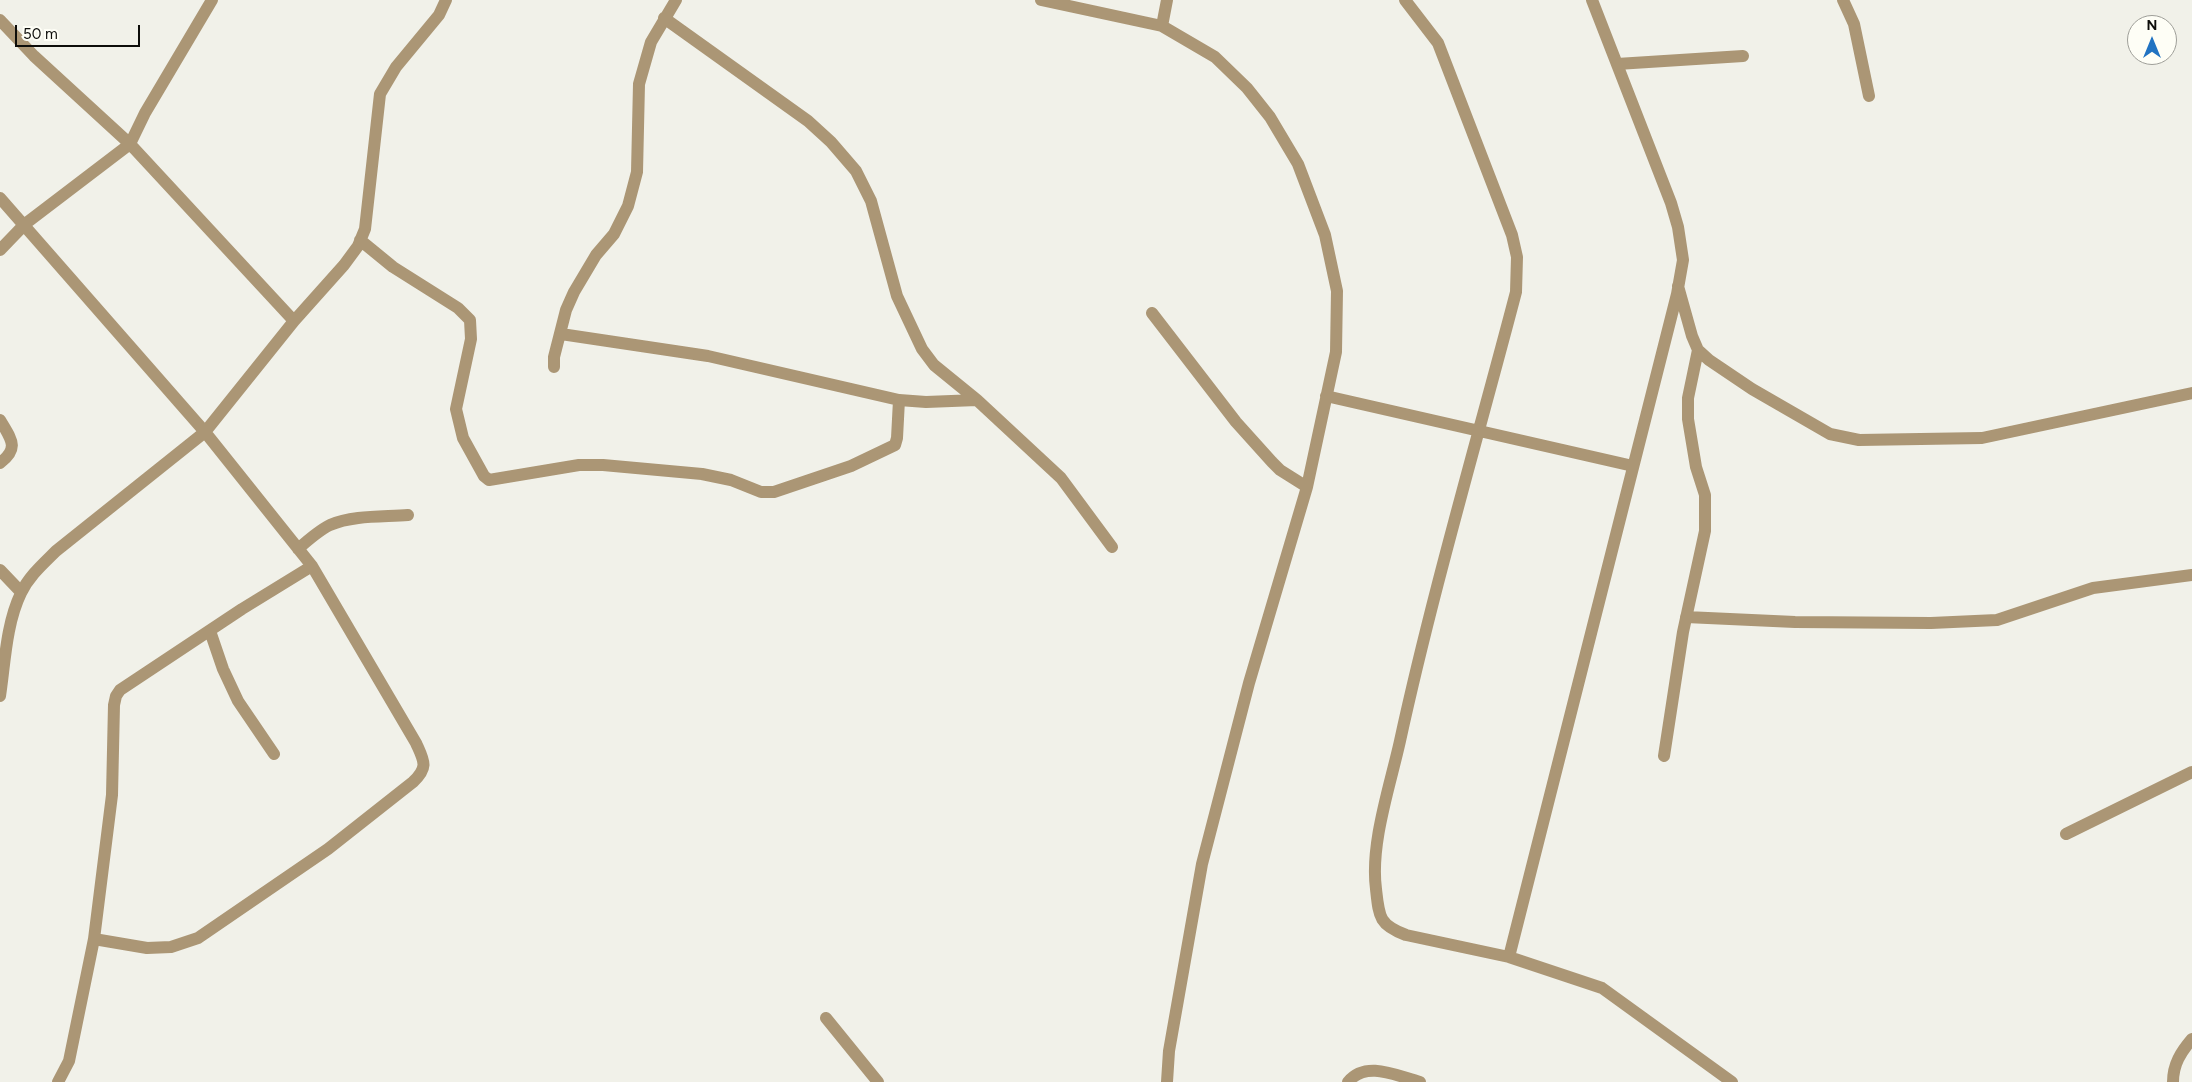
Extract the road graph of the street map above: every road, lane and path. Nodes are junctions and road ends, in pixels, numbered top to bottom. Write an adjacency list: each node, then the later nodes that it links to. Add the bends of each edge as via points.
1 (212, 0): 15 (street)
2 (446, 0): 18 (street, via 439,15 396,67 380,94 365,229)
3 (676, 0): 9 (street)
4 (1040, 0): 11 (street)
5 (1167, 0): 11 (street)
6 (1405, 0): 31 (street, via 1438,43 1512,235 1517,257 1516,292)
7 (1592, 0): 13 (street)
8 (1843, 0): 14 (street, via 1854,24)
9 (664, 18): 23 (street, via 651,42 639,84 637,172 628,206 614,234 582,278 566,310); 29 (street, via 808,121 856,171 871,202 897,296 922,349 934,365)
10 (0, 20): 15 (street, via 34,56)
11 (1162, 26): 27 (street, via 1215,57 1247,88 1298,164 1325,235 1336,291 1336,352)
12 (1743, 56): 13 (street)
13 (1617, 64): 20 (street, via 1678,227 1683,260)
14 (1869, 96)
15 (130, 144): 17 (street); 22 (street)
16 (0, 198): 17 (street)
17 (25, 224): 19 (street); 32 (street)
18 (360, 240): 22 (street, via 344,265); 28 (street, via 393,267 458,308 470,320 471,339 456,409 463,438 489,480 579,465 603,465 702,474 731,480 761,492 774,492 851,466 895,445)
19 (0, 250)
20 (1678, 286): 24 (street); 34 (street)
21 (1152, 314): 35 (street, via 1236,422 1280,470)
22 (294, 321): 32 (street)
23 (561, 334): 25 (street); 28 (street, via 700,354)
24 (1698, 350): 26 (street, via 1752,389 1830,434 1859,440 1982,438); 43 (street, via 1688,398 1688,419 1696,467 1705,495 1705,531)
25 (554, 367)
26 (2192, 393)
27 (1326, 396): 31 (street); 35 (street)
28 (899, 400): 29 (street)
29 (977, 400): 37 (street, via 1061,478)
30 (0, 420): 33 (street, via 13,450)
31 (1480, 431): 34 (street); 51 (street, via 1408,702 1376,854 1376,889 1384,923 1392,930)
32 (205, 432): 38 (street); 42 (street, via 56,551 34,572)
33 (0, 463)
34 (1633, 466): 51 (street)
35 (1307, 487): 56 (street, via 1249,683 1202,864 1168,1051)
36 (408, 515): 38 (street, via 332,525)
37 (1112, 547)
38 (298, 549): 39 (street)
39 (312, 566): 44 (street); 50 (street, via 416,743 424,764 421,774 328,849 198,938 171,947 147,948)
40 (0, 570): 42 (street)
41 (2192, 575): 43 (street, via 2093,588 1997,620 1795,622)
42 (21, 592): 45 (street, via 13,614)
43 (1686, 617): 47 (street)
44 (210, 631): 46 (street, via 238,701); 50 (street, via 120,690 116,696 112,795)
45 (0, 696)
46 (274, 754)
47 (1664, 756)
48 (2192, 772): 49 (street)
49 (2066, 834)
50 (94, 939): 54 (street, via 69,1061)
51 (1509, 957): 59 (street, via 1602,988)
52 (826, 1018): 55 (street)
53 (2192, 1039): 60 (street, via 2181,1052 2173,1071)
54 (58, 1082)
55 (878, 1082)
56 (1166, 1082)
57 (1348, 1082): 58 (street, via 1360,1072 1370,1070)
58 (1420, 1082)
59 (1731, 1082)
60 (2173, 1082)

